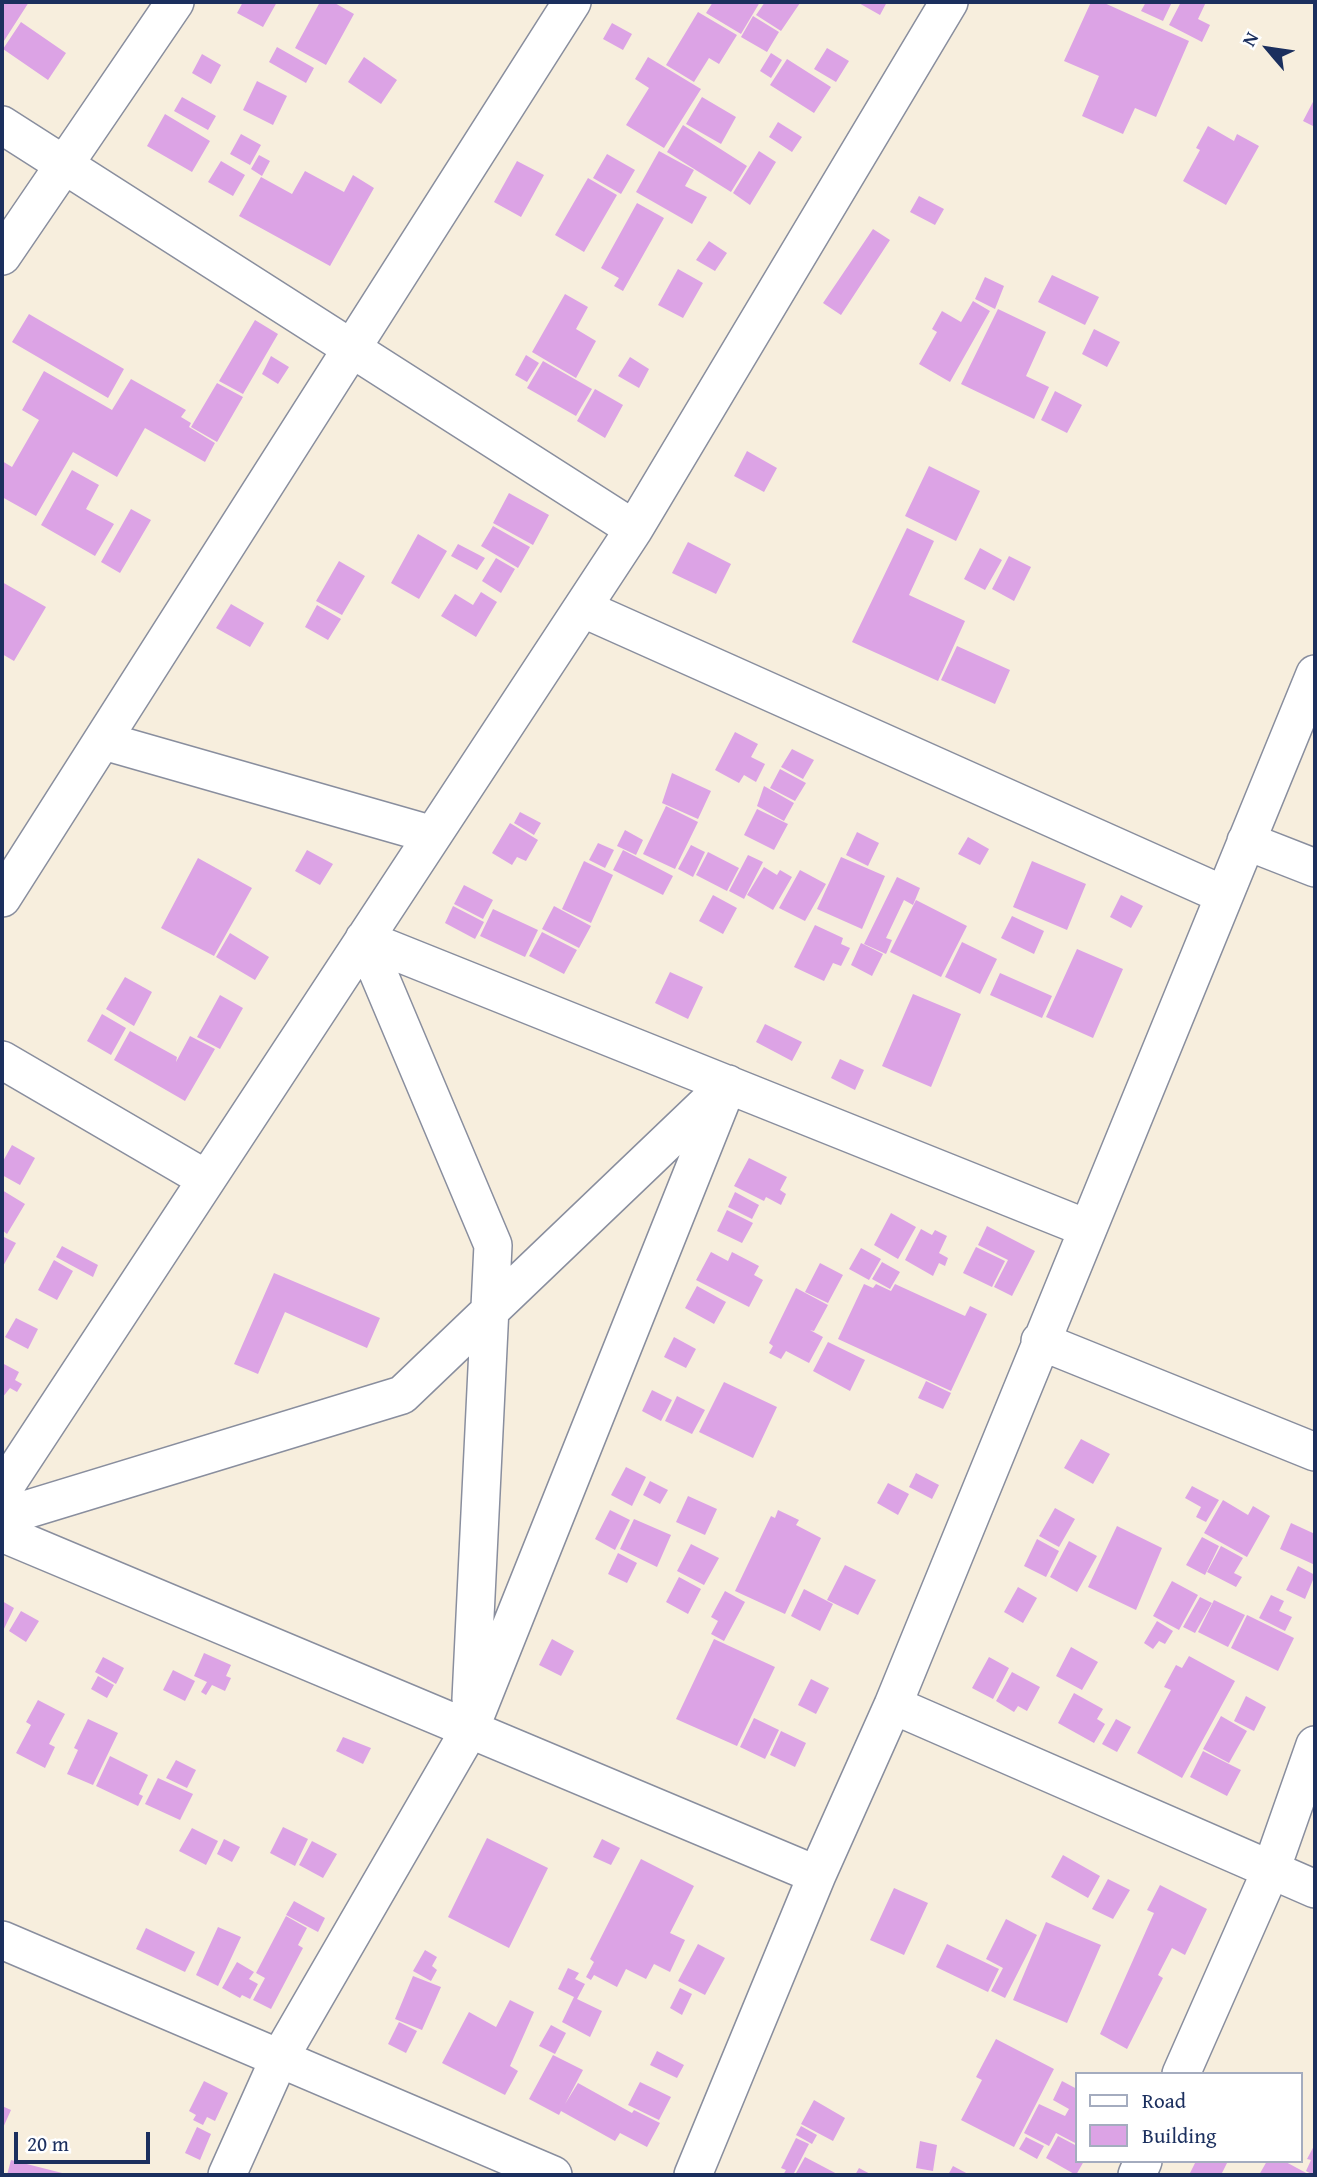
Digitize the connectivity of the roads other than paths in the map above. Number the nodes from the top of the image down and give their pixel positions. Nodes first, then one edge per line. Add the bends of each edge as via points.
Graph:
1 (175, 2) edge
2 (572, 2) edge
3 (949, 2) edge
4 (2, 125) edge
5 (63, 164) junction
6 (2, 256) edge
7 (351, 348) junction
8 (634, 528) junction
9 (582, 608) junction
10 (1315, 674) edge
11 (104, 741) junction
12 (433, 835) junction
13 (1246, 841) junction
14 (1315, 868) edge
15 (1224, 895) junction
16 (2, 898) edge
17 (364, 939) junction
18 (2, 1060) edge
19 (728, 1084) junction
20 (206, 1179) junction
21 (1086, 1228) junction
22 (489, 1311) junction
23 (1040, 1341) junction
24 (1315, 1452) edge
25 (2, 1490) edge
26 (2, 1517) edge
27 (2, 1533) edge
28 (893, 1705) junction
29 (470, 1729) junction
30 (1315, 1745) edge
31 (1271, 1870) junction
32 (817, 1875) junction
33 (1315, 1889) edge
34 (2, 1940) edge
35 (279, 2059) junction
36 (1182, 2072) edge
37 (227, 2175) edge
38 (553, 2175) edge
39 (693, 2175) edge

1 - 5 street
2 - 7 street
3 - 8 street
4 - 5 street
5 - 6 street
5 - 7 street
7 - 8 street
7 - 11 street
8 - 9 street
9 - 12 street
9 - 15 street
10 - 13 street
11 - 12 street
11 - 16 street
12 - 17 street
13 - 14 street
13 - 15 street
15 - 21 street
17 - 19 street
17 - 20 street
17 - 22 street via 493,1245
18 - 20 street
19 - 21 street
19 - 22 street
19 - 29 street
20 - 25 street
21 - 23 street
22 - 26 street via 402,1395
22 - 29 street
23 - 24 street
23 - 28 street
27 - 29 street
28 - 31 street
28 - 32 street
29 - 32 street
29 - 35 street
30 - 31 street
31 - 33 street
31 - 36 street
32 - 39 street
34 - 35 street
35 - 37 street
35 - 38 street

